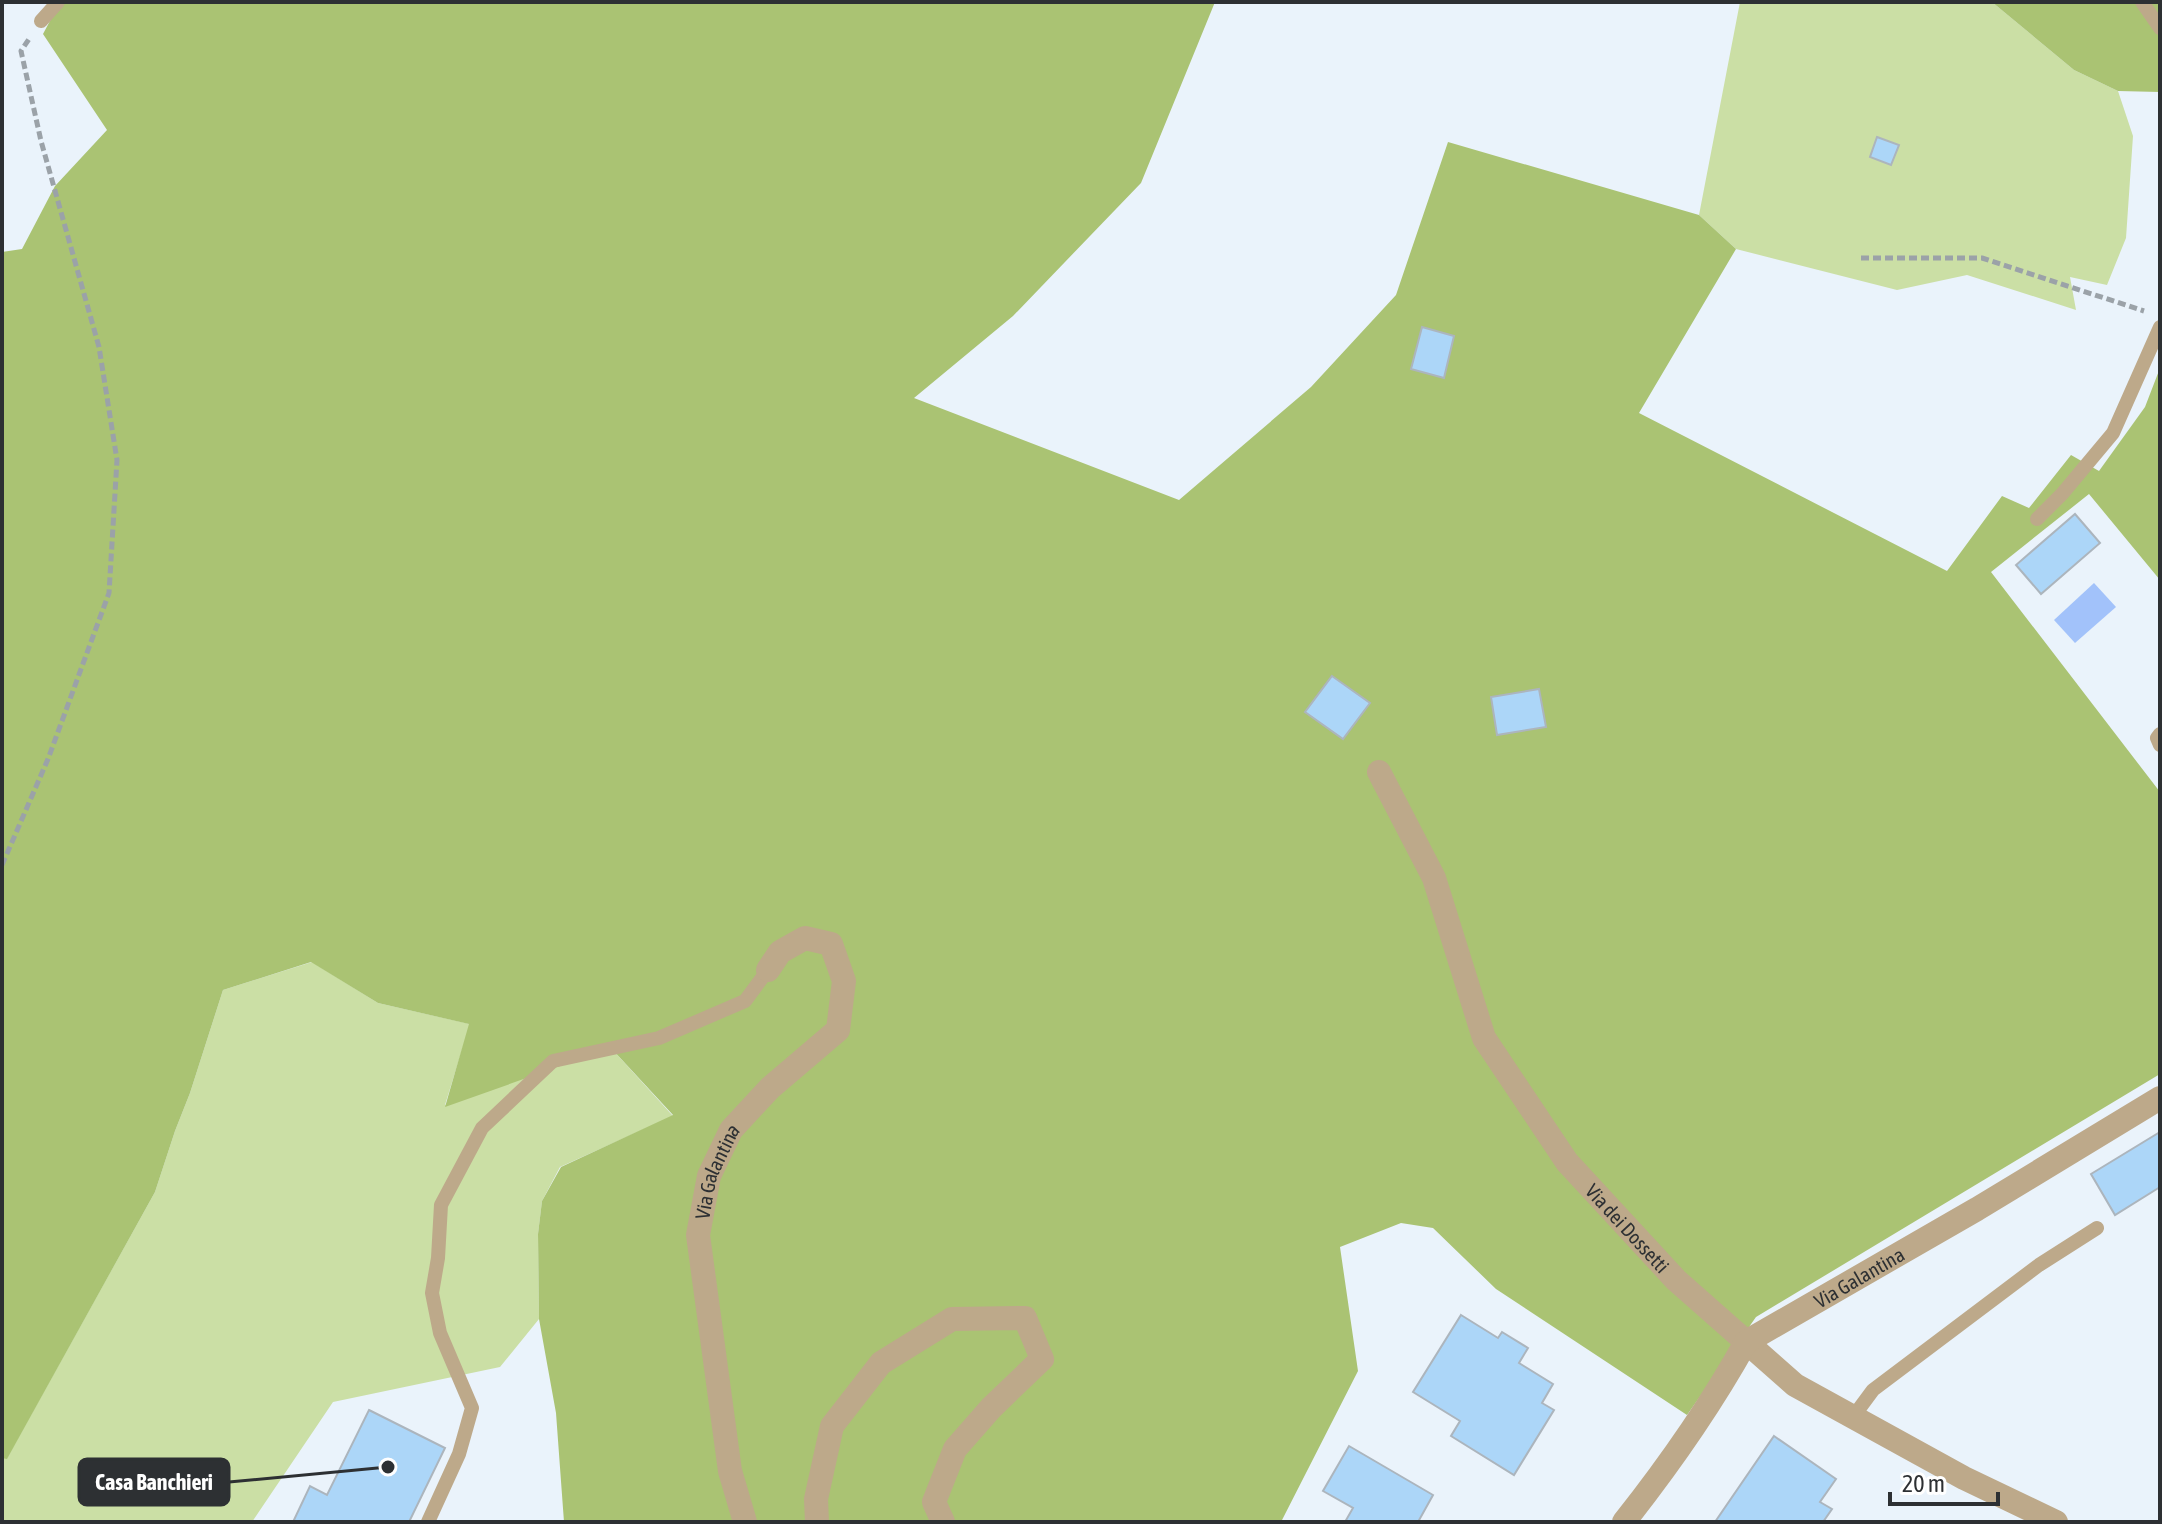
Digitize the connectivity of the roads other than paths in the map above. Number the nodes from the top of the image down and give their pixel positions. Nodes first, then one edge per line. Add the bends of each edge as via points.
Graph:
1 (58, 2) edge
2 (2142, 2) edge
3 (41, 21) road end
4 (2160, 28) edge
5 (2160, 327) edge
6 (2037, 519) dead end
7 (2160, 734) edge
8 (2160, 745) edge
9 (1379, 772) dead end
10 (768, 970) joint
11 (2160, 1098) edge
12 (2097, 1228) dead end
13 (1746, 1342) junction
14 (1853, 1417) junction
15 (428, 1522) edge
16 (745, 1522) edge
17 (817, 1522) edge
18 (943, 1522) edge
19 (1624, 1522) edge
20 (2056, 1522) edge

1 - 3 lane
2 - 4 lane
5 - 6 lane via 2113,433
7 - 8 lane
9 - 13 street, Via dei Dossetti via 1434,878 1484,1038 1567,1162 1676,1280
10 - 15 lane via 745,1001 659,1038 553,1061 482,1128 441,1205 432,1293 440,1333 472,1408 459,1454
10 - 16 street, Via Galantina via 780,952 805,938 831,944 844,981 838,1030 770,1088 731,1130 709,1176 698,1235 730,1471
11 - 13 street, Via Galantina
12 - 14 lane via 2039,1265 1873,1390
13 - 14 street, Via dei Dossetti via 1795,1385
13 - 19 street via 1664,1472
14 - 20 street, Via dei Dossetti
17 - 18 street via 816,1499 832,1426 881,1363 952,1319 1025,1318 1042,1359 955,1449 934,1502

